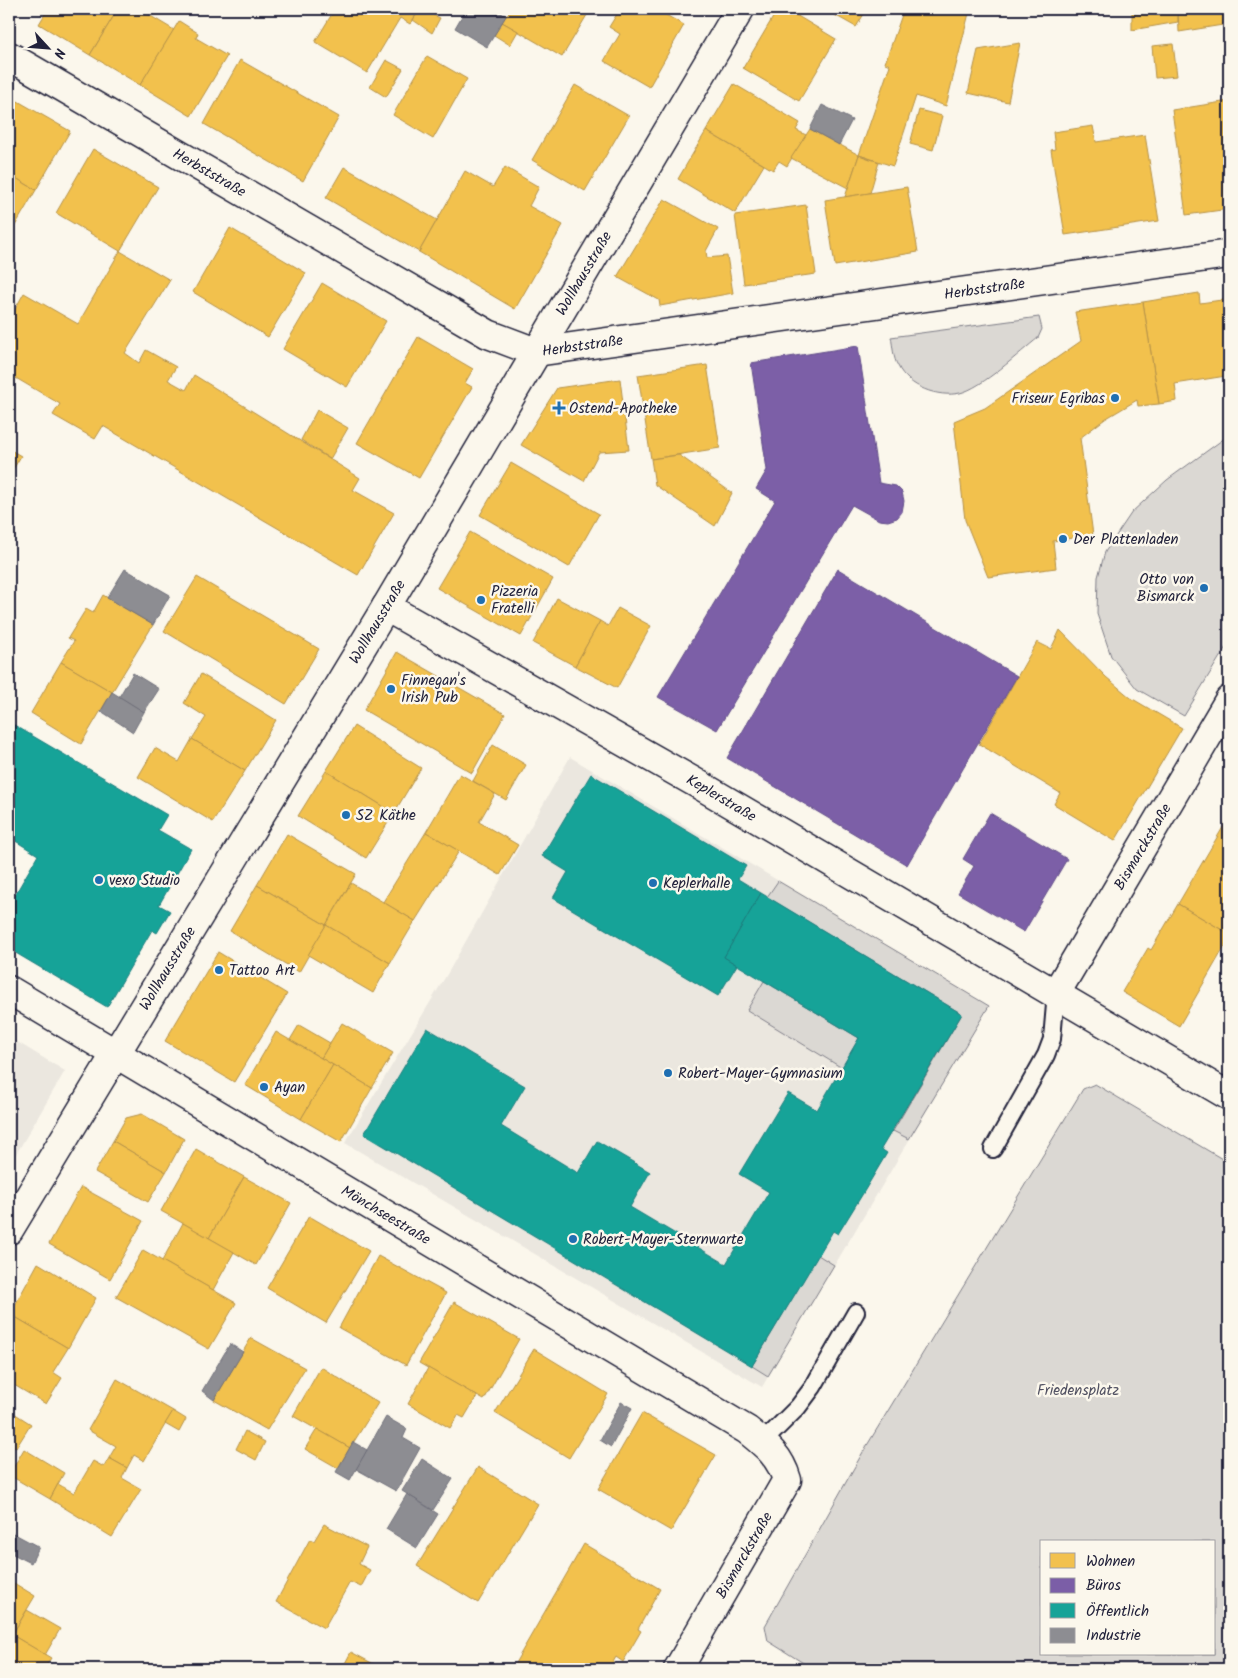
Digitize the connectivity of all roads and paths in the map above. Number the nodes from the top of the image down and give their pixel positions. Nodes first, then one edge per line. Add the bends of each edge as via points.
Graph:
1 (740, 9) edge
2 (9, 56) edge
3 (1229, 254) edge
4 (536, 352) junction
5 (386, 607) junction
6 (1229, 700) edge
7 (9, 990) edge
8 (1056, 993) junction
9 (116, 1054) junction
10 (1229, 1096) edge
11 (993, 1148) dead end
12 (9, 1230) edge
13 (856, 1312) dead end
14 (763, 1442) junction
15 (687, 1666) edge

1 - 4 street, Wollhausstraße
2 - 4 street, Herbststraße via 488,334
3 - 4 street, Herbststraße
4 - 5 street, Wollhausstraße
5 - 8 street, Keplerstraße
5 - 9 street, Wollhausstraße
6 - 8 street, Bismarckstraße
7 - 9 street, Mönchseestraße
8 - 10 street
8 - 11 lane via 1052,1039 1046,1055
9 - 12 street, Wollhausstraße
9 - 14 street, Mönchseestraße
13 - 14 lane via 813,1387
14 - 15 street, Bismarckstraße via 782,1462 787,1480

